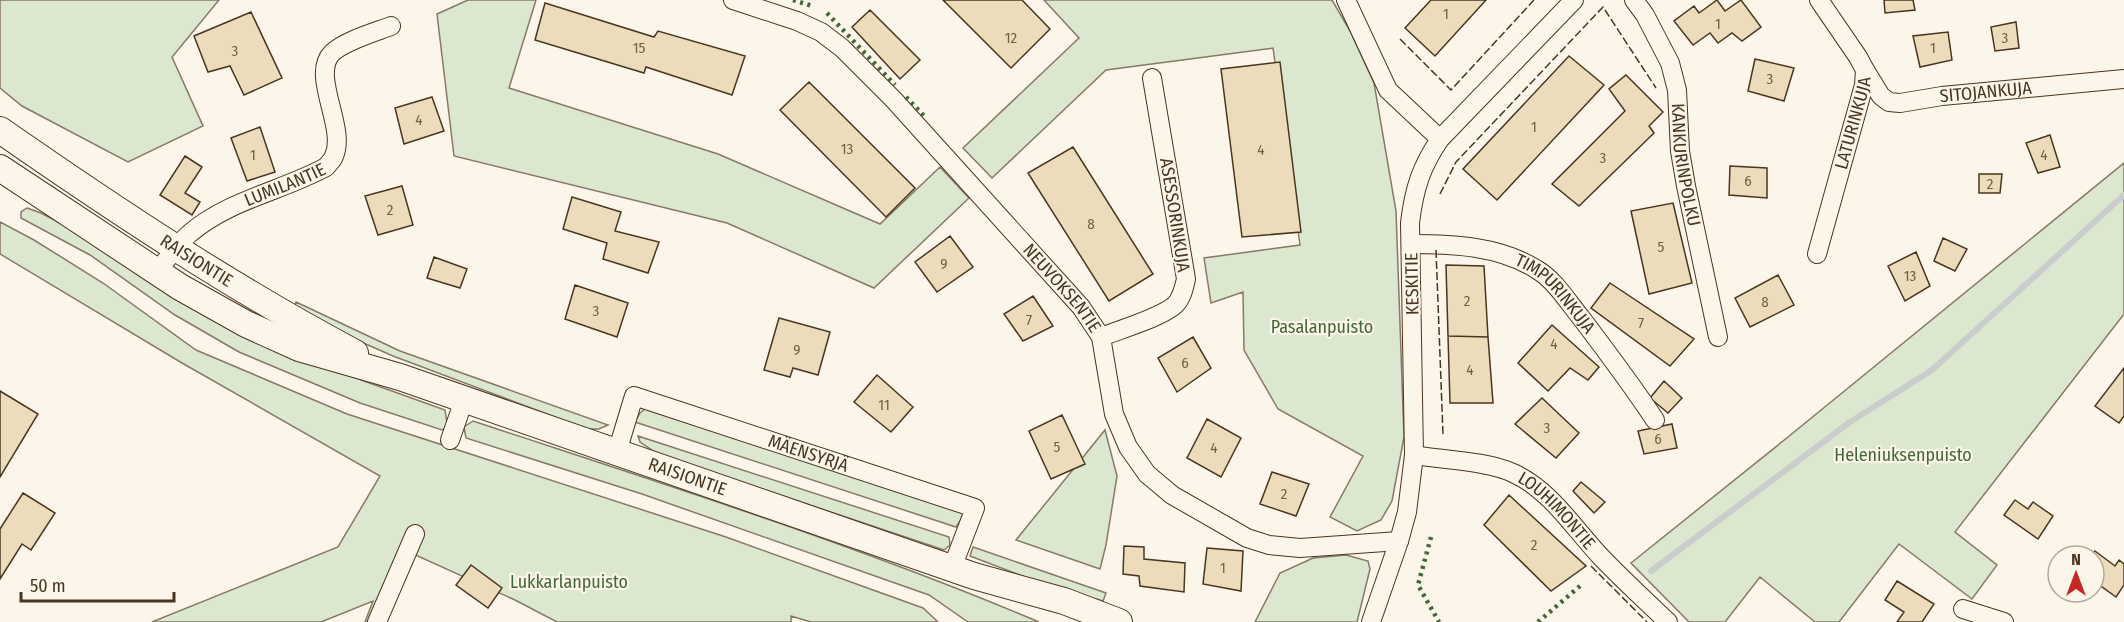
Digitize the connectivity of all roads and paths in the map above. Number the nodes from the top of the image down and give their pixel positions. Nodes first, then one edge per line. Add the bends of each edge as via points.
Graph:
1 (733, 0) edge
2 (1347, 0) edge
3 (1574, 0) edge
4 (1634, 0) edge
5 (1819, 0) edge
6 (391, 26) dead end
7 (1865, 70) junction
8 (1152, 78) dead end
9 (2124, 79) edge
10 (0, 130) edge
11 (1440, 139) junction
12 (0, 168) edge
13 (1411, 244) junction
14 (175, 249) junction
15 (1817, 254) dead end
16 (157, 272) junction
17 (1101, 337) junction
18 (1718, 337) dead end
19 (400, 377) junction
20 (464, 400) junction
21 (1655, 420) dead end
22 (450, 440) dead end
23 (617, 452) junction
24 (1414, 455) junction
25 (415, 534) dead end
26 (1399, 541) junction
27 (963, 572) junction
28 (1963, 609) dead end
29 (377, 622) edge
30 (1069, 622) edge
31 (1119, 622) edge
32 (1371, 622) edge
33 (1668, 622) edge
34 (2004, 622) edge

1 - 17 street, NEUVOKSENTIE via 797,21 842,48 1082,307
2 - 11 street via 1388,90
3 - 11 street, KESKITIE
4 - 18 street, KANKURINPOLKU via 1670,63 1677,90 1680,151
5 - 7 street, LATURINKUJA
6 - 14 street, LUMILANTIE via 344,45 327,59 337,146 326,167 221,212
7 - 9 street, SITOJANKUJA via 1881,96 1900,104 1942,96
7 - 15 street, LATURINKUJA
8 - 17 street, ASESSORINKUJA via 1186,279 1183,293 1170,308
10 - 14 main road, RAISIONTIE
11 - 13 street, KESKITIE via 1426,159 1415,189
12 - 16 main road, RAISIONTIE
13 - 21 street, TIMPURINKUJA via 1480,249 1536,269 1568,300
13 - 24 street, KESKITIE
14 - 16 street, LUMILANTIE
14 - 19 main road, RAISIONTIE
16 - 19 main road, RAISIONTIE via 246,324 299,348
17 - 26 street, NEUVOKSENTIE via 1114,414 1128,447 1147,474 1172,495 1247,538 1269,545 1300,548
19 - 20 main road, RAISIONTIE
20 - 22 street
20 - 23 main road, RAISIONTIE
23 - 27 main road, RAISIONTIE
23 - 27 street, MÄENSYRJÄ via 634,396 975,508
24 - 26 street, KESKITIE
24 - 33 street, LOUHIMONTIE via 1497,468 1535,486
25 - 29 street
26 - 32 street, KESKITIE
27 - 30 main road, RAISIONTIE
27 - 31 main road, RAISIONTIE
28 - 34 street

